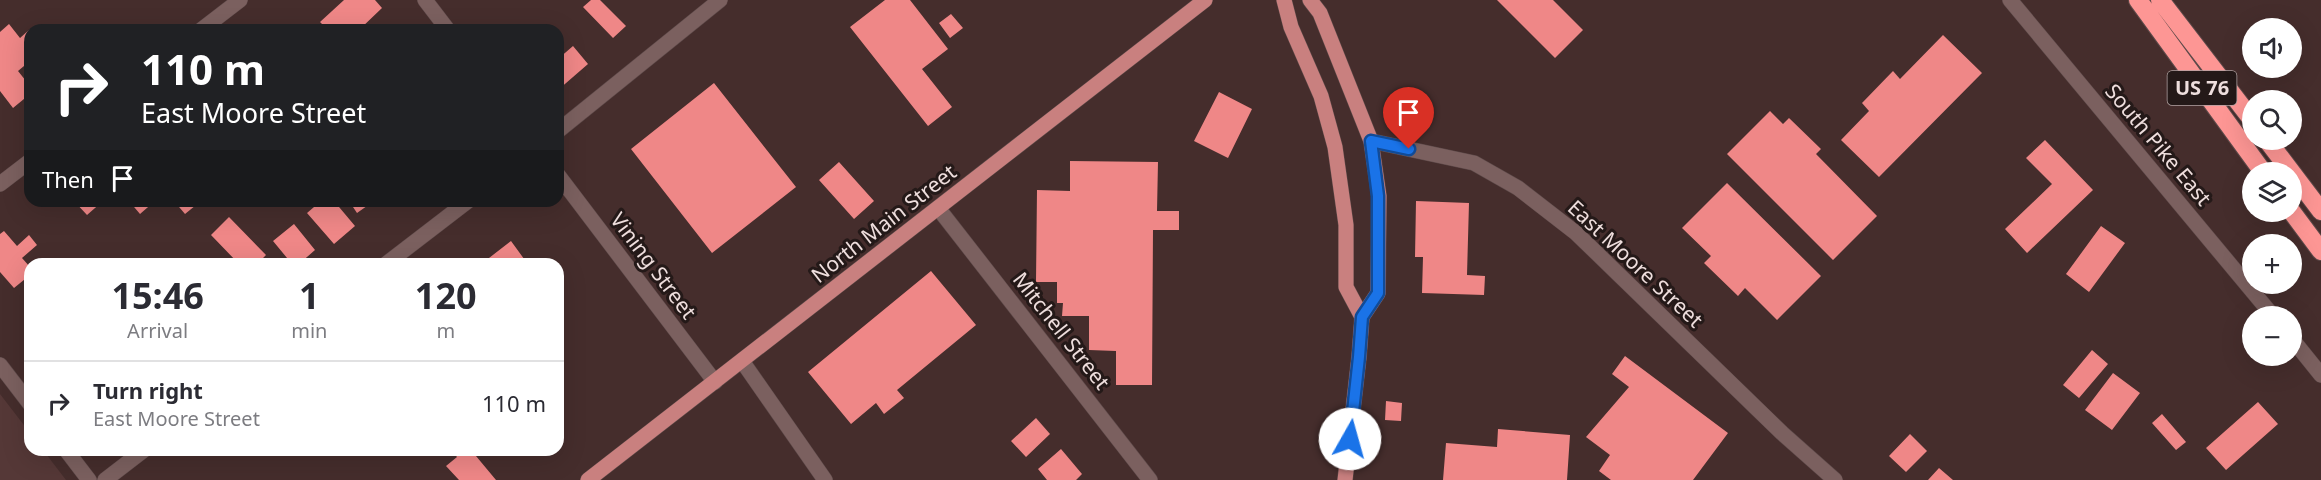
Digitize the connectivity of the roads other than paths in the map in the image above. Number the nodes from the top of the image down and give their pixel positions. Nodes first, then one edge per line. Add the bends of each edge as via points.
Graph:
1 (240, 0) edge
2 (425, 0) edge
3 (720, 0) edge
4 (1205, 0) edge
5 (1284, 0) edge
6 (1310, 0) edge
7 (2010, 0) edge
8 (2160, 0) edge
9 (2139, 2) edge
10 (209, 24) edge
11 (443, 24) edge
12 (2242, 107) edge
13 (564, 126) edge
14 (1371, 141) junction
15 (2275, 150) edge
16 (2256, 162) edge
17 (24, 166) edge
18 (564, 183) edge
19 (0, 184) edge
20 (460, 207) edge
21 (938, 208) junction
22 (2321, 211) edge
23 (2299, 222) edge
24 (2321, 251) edge
25 (394, 258) edge
26 (2265, 306) edge
27 (1362, 317) junction
28 (2302, 351) edge
29 (742, 361) junction
30 (0, 365) edge
31 (2321, 375) edge
32 (715, 382) junction
33 (24, 396) edge
34 (71, 456) edge
35 (136, 456) edge
36 (89, 480) edge
37 (105, 480) edge
38 (588, 480) edge
39 (825, 480) edge
40 (1150, 480) edge
41 (1345, 480) edge
42 (1835, 480) edge

1 - 10 street
2 - 11 street
3 - 13 street
4 - 21 main road, North Main Street
5 - 27 main road via 1321,96 1335,147 1346,225 1347,287
6 - 14 main road via 1320,13
7 - 26 street, South Pike East
8 - 12 highway, US 76
9 - 16 highway, US 76
14 - 27 main road via 1378,196 1378,293
14 - 42 street, East Moore Street via 1474,163 1518,188 1576,233
15 - 22 highway
17 - 19 street
18 - 32 street, Vining Street
20 - 25 street
21 - 29 main road, North Main Street
21 - 40 street, Mitchell Street
23 - 24 highway
27 - 41 main road
28 - 31 street
29 - 32 main road, North Main Street
29 - 39 street
30 - 33 street
32 - 38 main road, North Main Street
34 - 36 street
35 - 37 street

